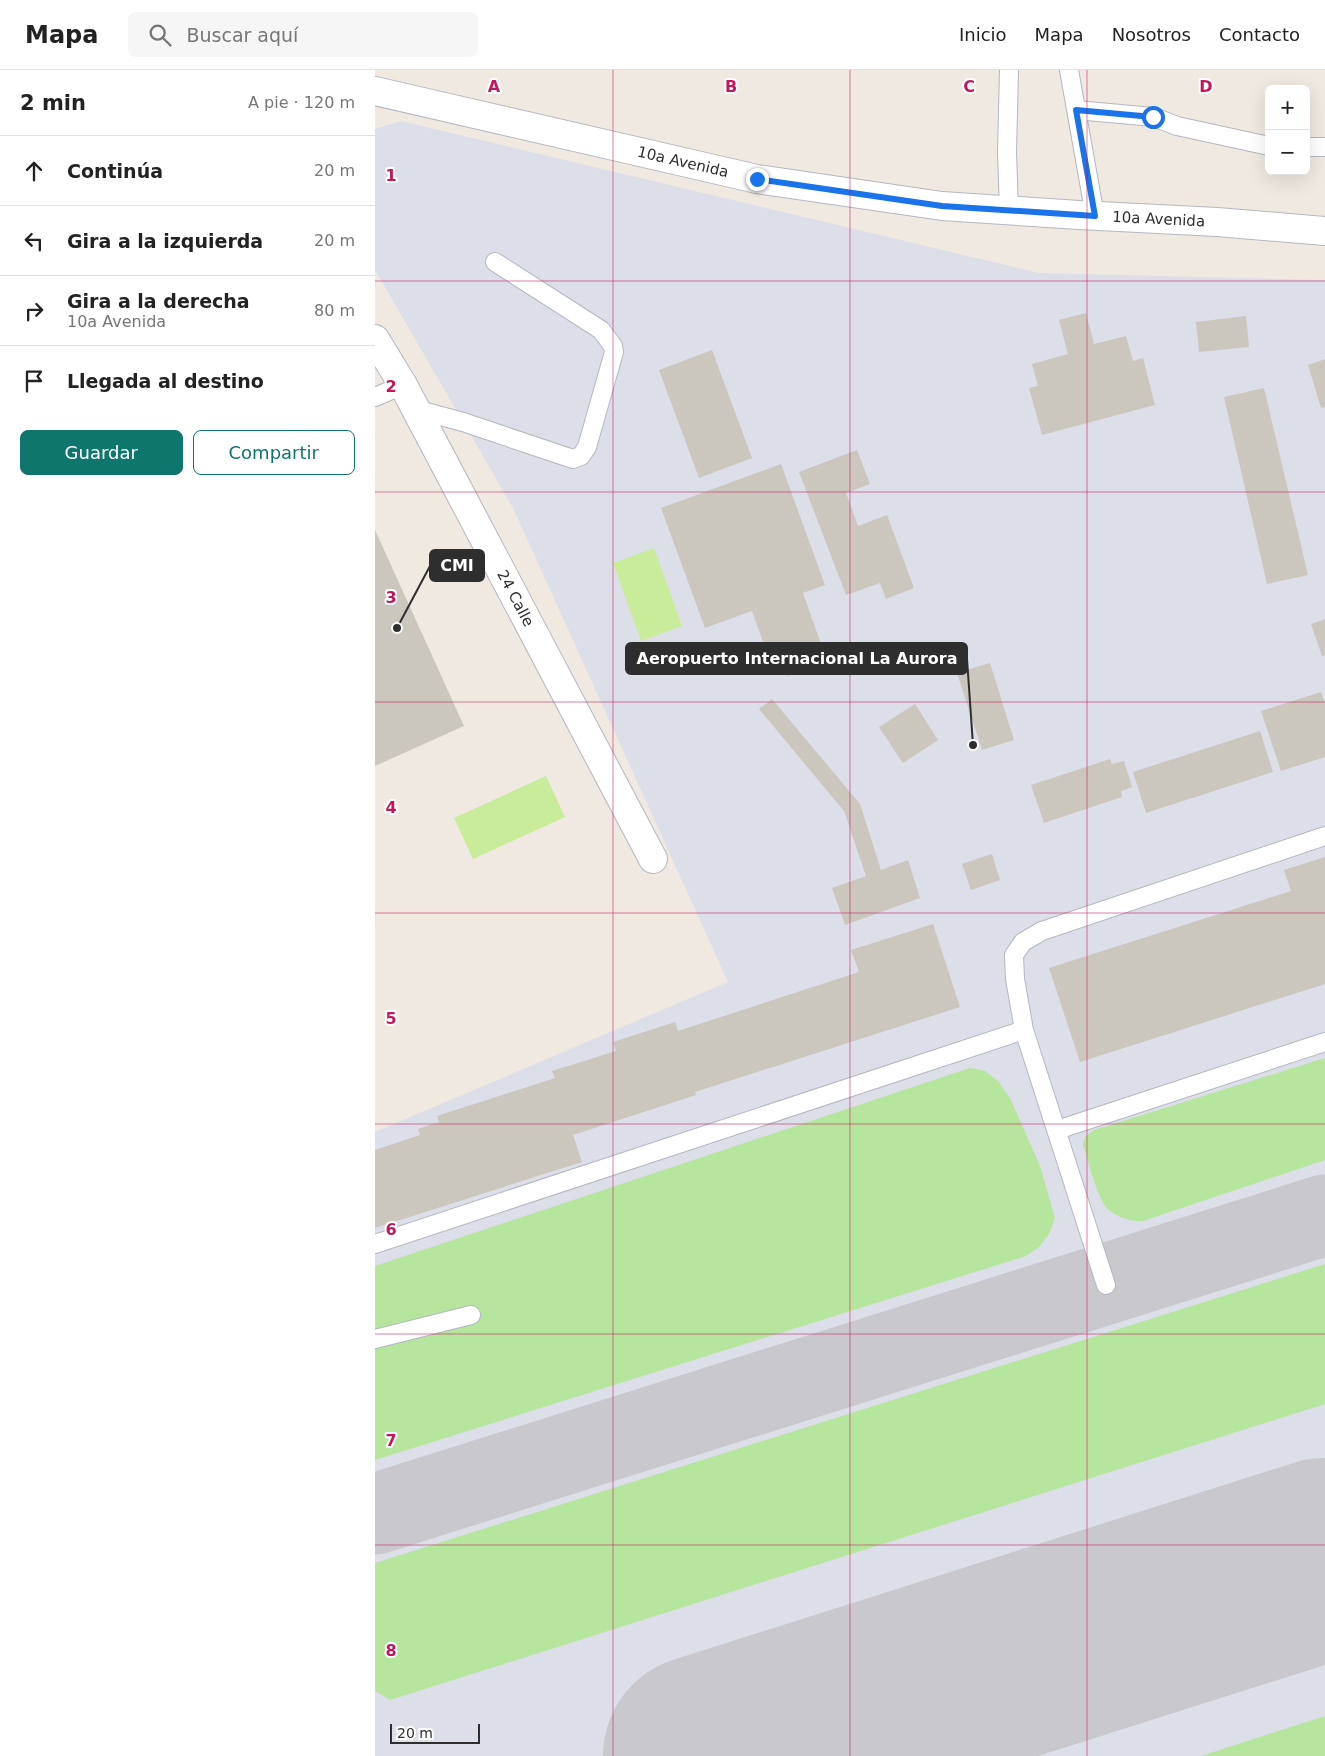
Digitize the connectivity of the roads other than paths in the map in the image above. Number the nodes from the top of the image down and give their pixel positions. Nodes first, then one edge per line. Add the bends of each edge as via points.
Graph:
1 (1009, 70) edge
2 (1069, 70) edge
3 (375, 91) edge
4 (1076, 110) junction
5 (1265, 145) edge
6 (1310, 147) edge
7 (1325, 147) edge
8 (1009, 210) junction
9 (1095, 216) junction
10 (1325, 231) edge
11 (495, 262) dead end
12 (375, 339) edge
13 (403, 385) junction
14 (375, 397) edge
15 (415, 409) junction
16 (1325, 836) edge
17 (653, 859) dead end
18 (1025, 1030) junction
19 (1325, 1042) edge
20 (1057, 1130) junction
21 (375, 1244) edge
22 (1106, 1285) dead end
23 (471, 1315) dead end
24 (375, 1339) edge

1 - 8 lane
2 - 4 lane
3 - 8 main road, 10a Avenida via 757,179 942,206
4 - 5 lane via 1153,117 1177,126
4 - 9 lane
6 - 7 lane
8 - 9 main road, 10a Avenida
9 - 10 main road, 10a Avenida
11 - 15 lane via 601,330 613,346 587,447 581,456 573,459
12 - 13 main road, 24 Calle
13 - 14 lane
13 - 15 main road, 24 Calle
15 - 17 main road, 24 Calle
16 - 18 lane via 1041,931 1023,942 1014,955
18 - 20 lane
18 - 21 lane
19 - 20 lane
20 - 22 lane
23 - 24 lane

